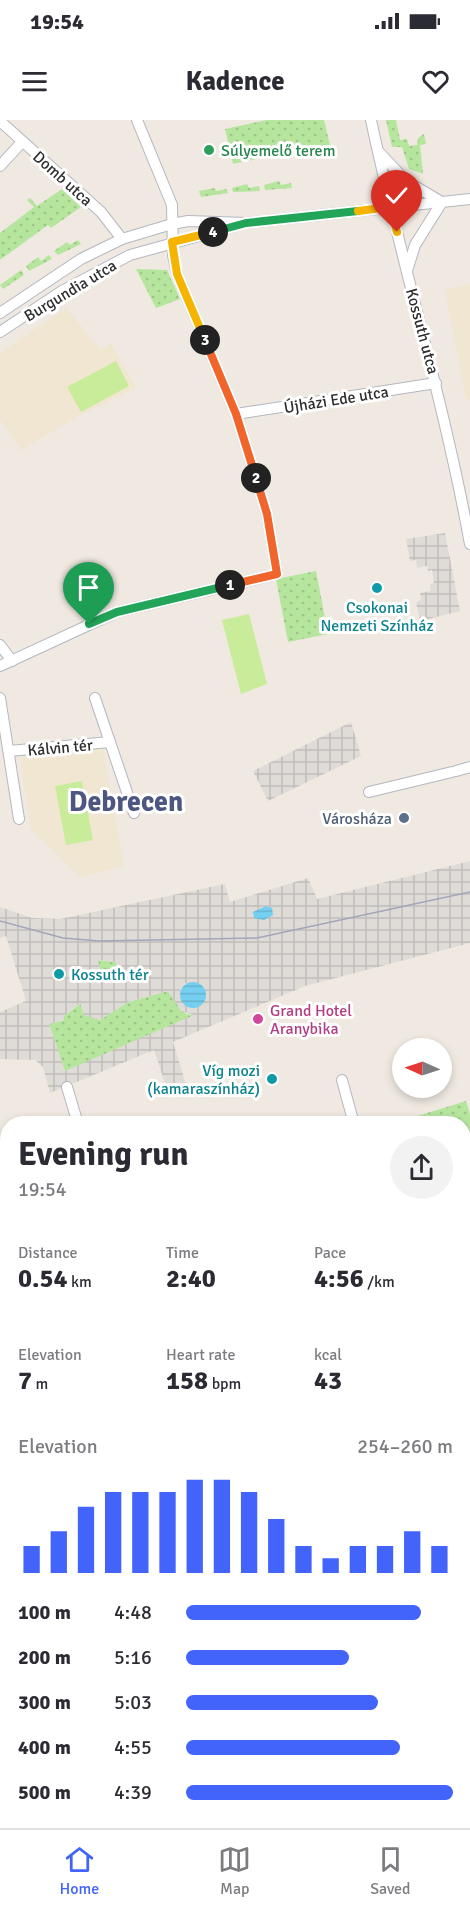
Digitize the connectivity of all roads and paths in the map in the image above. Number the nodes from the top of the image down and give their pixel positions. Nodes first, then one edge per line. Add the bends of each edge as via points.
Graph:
1 (137, 120) edge
2 (371, 120) edge
3 (0, 121) edge
4 (22, 141) junction
5 (377, 151) junction
6 (0, 166) edge
7 (470, 199) edge
8 (442, 202) junction
9 (390, 207) junction
10 (246, 223) junction
11 (172, 224) junction
12 (122, 240) junction
13 (172, 242) junction
14 (407, 271) junction
15 (0, 312) edge
16 (0, 332) edge
17 (436, 383) junction
18 (236, 414) junction
19 (470, 544) edge
20 (0, 645) edge
21 (12, 661) junction
22 (0, 666) edge
23 (0, 698) edge
24 (95, 698) dead end
25 (110, 742) junction
26 (9, 752) junction
27 (470, 767) edge
28 (369, 792) dead end
29 (134, 813) dead end
30 (19, 819) dead end
31 (342, 1080) dead end
32 (67, 1087) dead end
33 (76, 1116) edge
34 (352, 1116) edge

1 - 11 street via 167,188
2 - 5 street, Kossuth utca
3 - 4 street, Domb utca
4 - 6 street
4 - 12 street, Domb utca via 101,212
5 - 8 street via 406,181
5 - 9 street, Kossuth utca
7 - 8 street, Burgundia utca
8 - 9 street, Burgundia utca
8 - 14 street via 415,245
9 - 10 street, Burgundia utca
9 - 14 street, Kossuth utca
10 - 11 street, Burgundia utca
10 - 13 street, Burgundia utca
11 - 12 street, Burgundia utca
11 - 13 street
12 - 15 street, Burgundia utca via 81,259
13 - 16 street, Burgundia utca via 130,255 88,275
13 - 18 street via 177,274
14 - 17 street, Kossuth utca
17 - 18 street, Újházi Ede utca
17 - 19 street, Kossuth utca
18 - 21 street via 267,514 277,574 117,612
20 - 21 street
21 - 22 street
23 - 26 street, Kálvin tér
24 - 25 street
25 - 26 street, Kálvin tér
25 - 29 street
26 - 30 street, Kálvin tér
27 - 28 street
31 - 34 street
32 - 33 street

